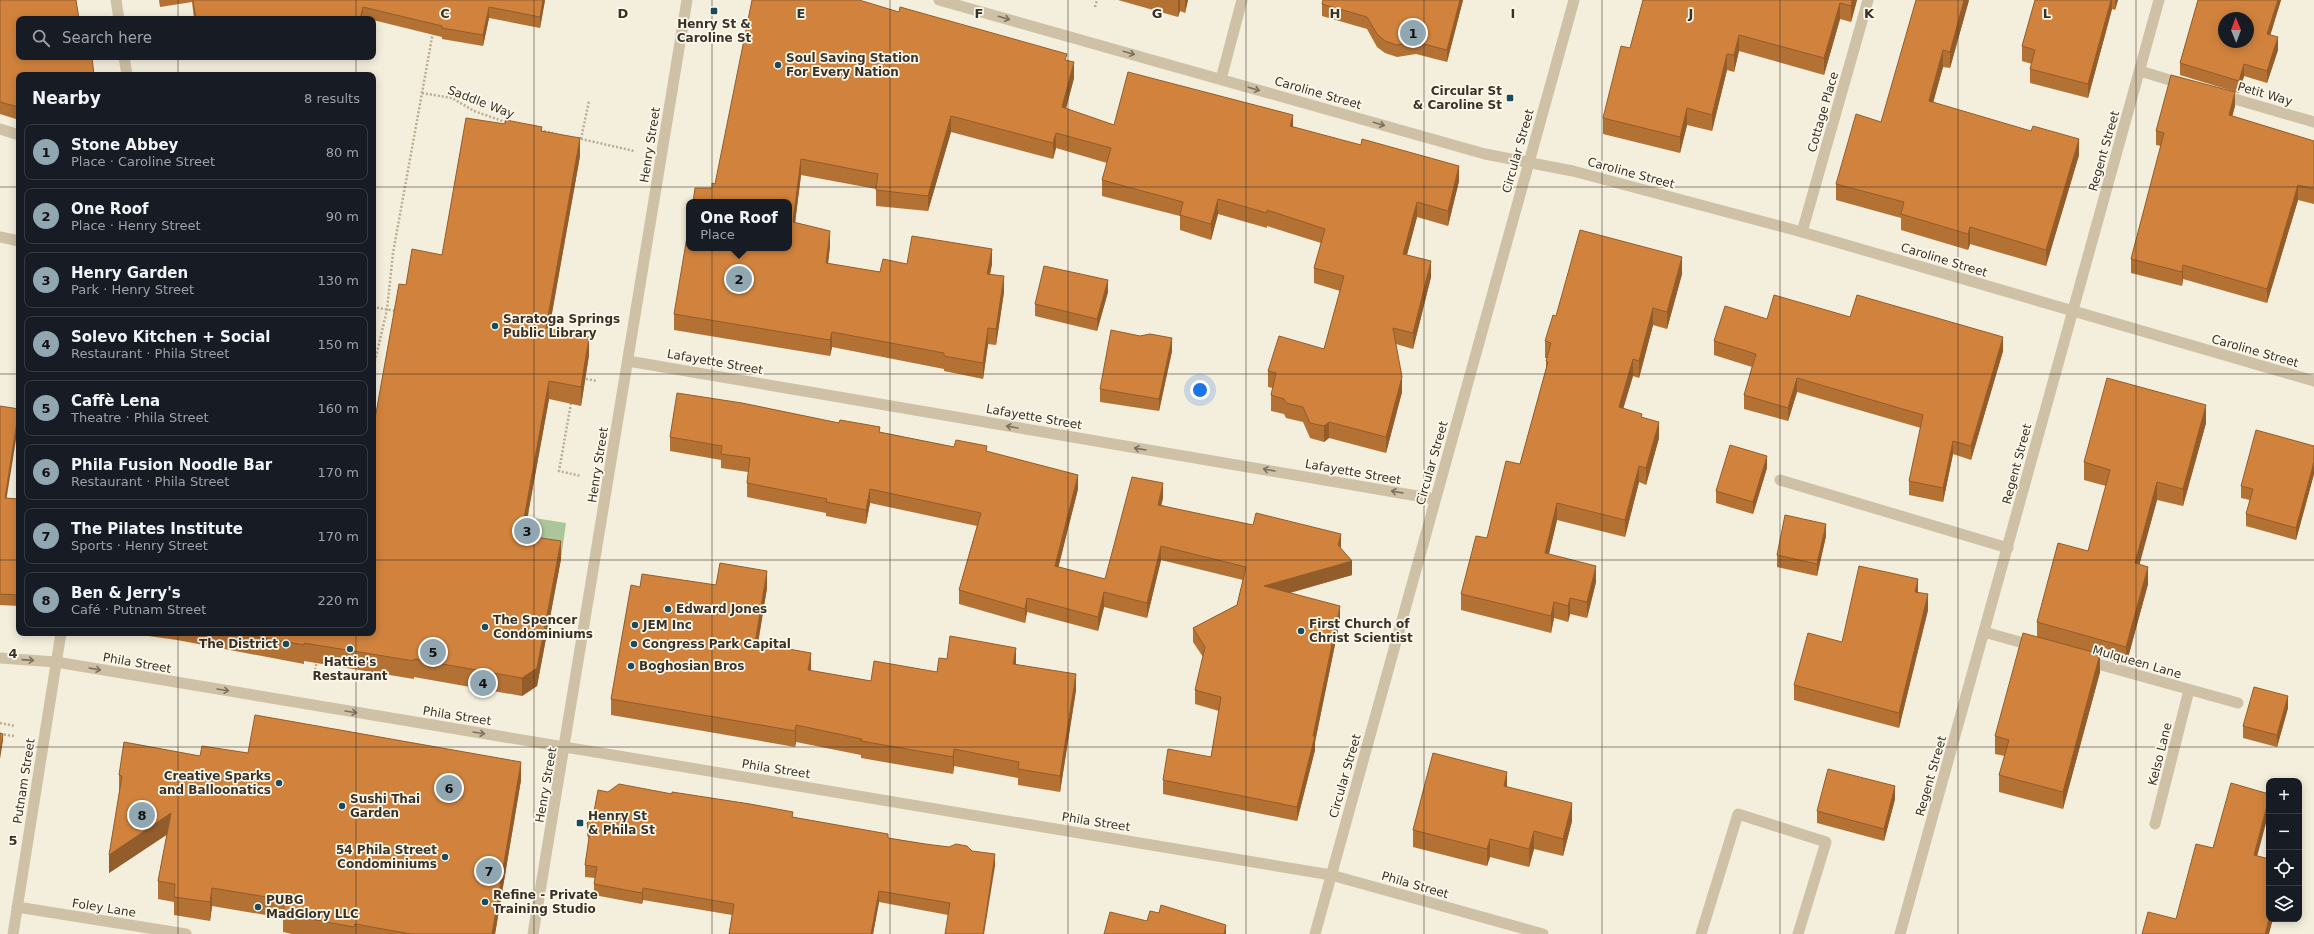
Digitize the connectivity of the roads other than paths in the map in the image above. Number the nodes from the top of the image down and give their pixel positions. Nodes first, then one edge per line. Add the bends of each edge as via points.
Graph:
1 (116, 0) edge
2 (687, 0) edge
3 (939, 0) edge
4 (1242, 0) edge
5 (1574, 0) edge
6 (1868, 0) edge
7 (2159, 0) edge
8 (119, 16) edge
9 (124, 60) edge
10 (2140, 71) junction
11 (126, 72) edge
12 (1221, 79) junction
13 (2193, 87) edge
14 (2208, 91) edge
15 (2314, 122) edge
16 (0, 129) edge
17 (16, 134) edge
18 (1529, 162) junction
19 (1802, 232) junction
20 (0, 237) edge
21 (16, 240) edge
22 (2073, 312) junction
23 (628, 361) junction
24 (2314, 381) edge
25 (1780, 480) dead end
26 (1435, 499) junction
27 (2008, 548) junction
28 (1984, 632) junction
29 (60, 636) edge
30 (2045, 650) edge
31 (0, 658) edge
32 (2075, 658) edge
33 (56, 662) junction
34 (2189, 690) junction
35 (2238, 703) dead end
36 (565, 748) junction
37 (2155, 824) dead end
38 (1331, 875) junction
39 (17, 907) junction
40 (13, 934) edge
41 (186, 934) edge
42 (534, 934) edge
43 (1315, 934) edge
44 (1543, 934) edge
45 (1701, 934) edge
46 (1798, 934) edge
47 (1900, 934) edge

1 - 8 street
2 - 23 street, Henry Street
3 -> 12 street, Caroline Street
4 - 12 street
5 - 18 street, Circular Street
6 - 19 street, Cottage Place
7 - 10 street, Regent Street
9 - 11 street
10 - 13 street
10 - 22 street, Regent Street
12 -> 18 street, Caroline Street via 1485,154
14 - 15 street, Petit Way
16 - 17 street
18 - 19 street, Caroline Street via 1573,171
18 - 26 street, Circular Street
19 - 22 street, Caroline Street
20 - 21 street
22 - 24 street, Caroline Street
22 - 27 street, Regent Street
26 -> 23 street, Lafayette Street
23 - 36 street, Henry Street
25 - 27 street
26 - 38 street, Circular Street
27 - 28 street, Regent Street
28 - 30 street
28 - 47 street, Regent Street
29 - 33 street, Putnam Street
31 -> 33 street, Phila Street
32 - 34 street, Mulqueen Lane
33 -> 36 street, Phila Street
33 - 39 street, Putnam Street
34 - 35 street, Mulqueen Lane
34 - 37 street, Kelso Lane
36 - 38 street, Phila Street
36 - 42 street, Henry Street
38 - 43 street, Circular Street
38 - 44 street, Phila Street
39 - 40 street, Putnam Street
39 - 41 street, Foley Lane
45 - 46 street via 1738,814 1826,842

